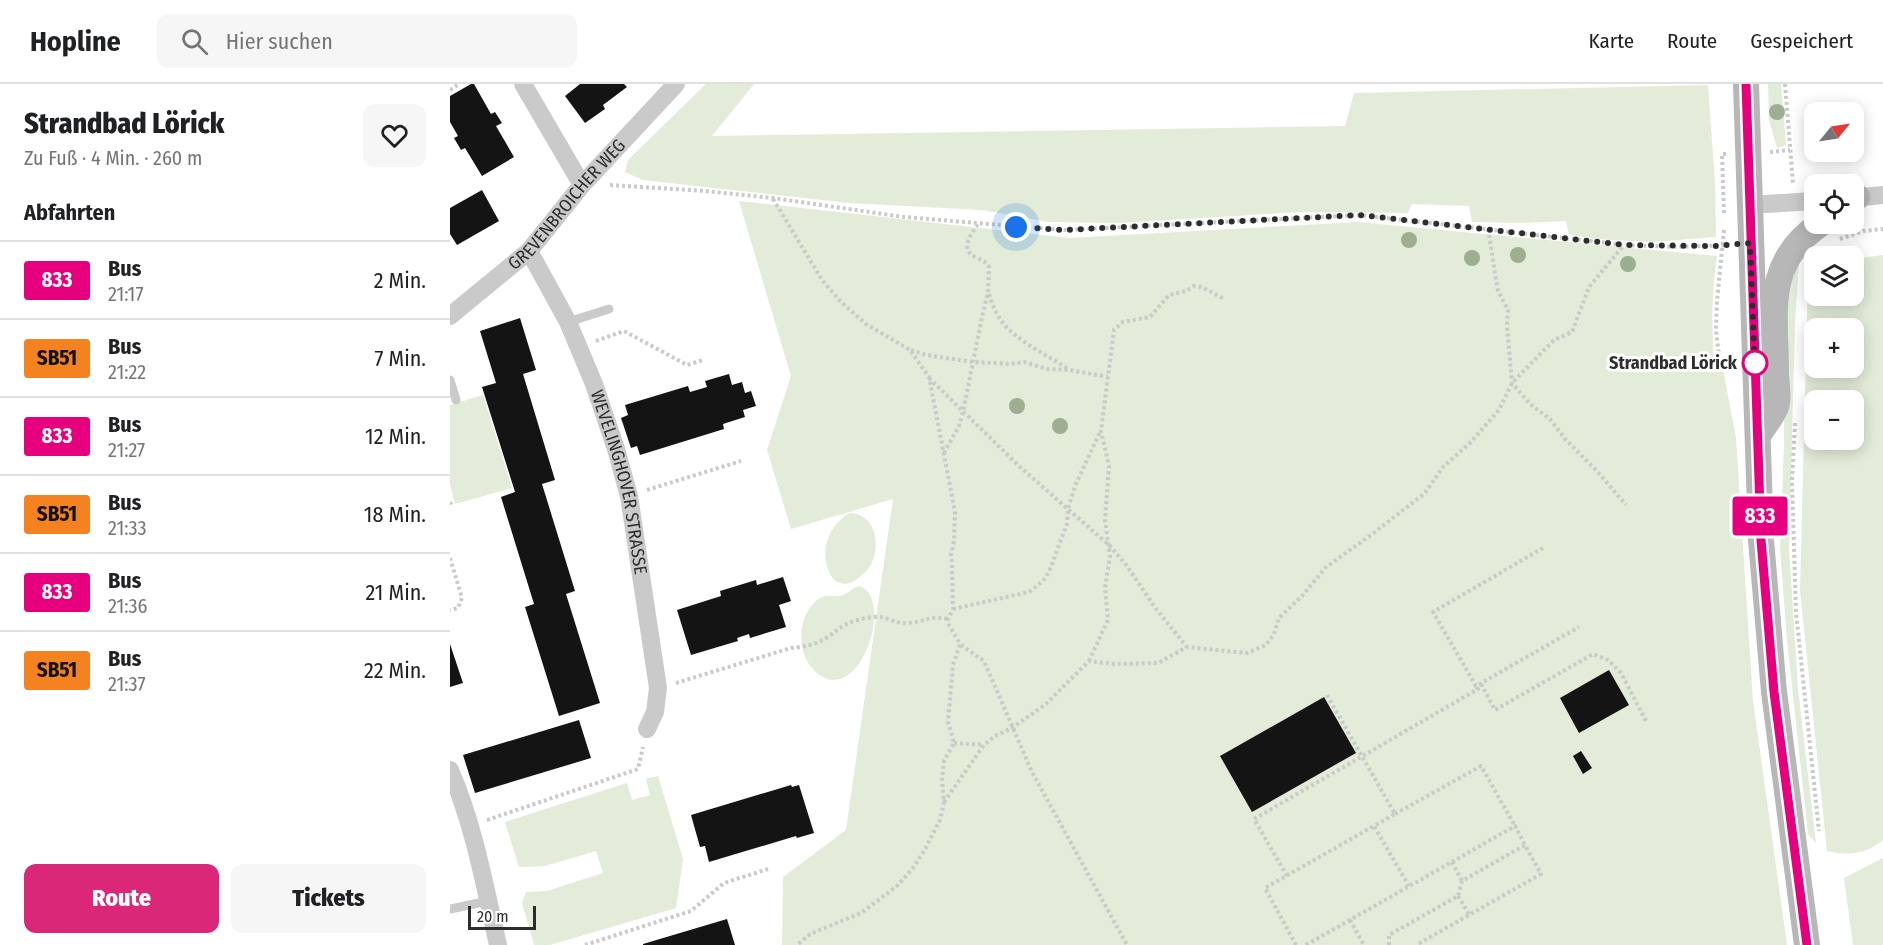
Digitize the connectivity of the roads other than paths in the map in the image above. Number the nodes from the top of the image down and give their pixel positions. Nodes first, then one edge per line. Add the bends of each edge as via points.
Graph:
1 (522, 84) edge
2 (676, 84) edge
3 (1746, 84) edge
4 (582, 184) junction
5 (1883, 195) edge
6 (1864, 197) edge
7 (1804, 202) edge
8 (1749, 206) junction
9 (1806, 234) edge
10 (529, 251) junction
11 (609, 309) dead end
12 (450, 316) edge
13 (568, 322) junction
14 (450, 380) edge
15 (456, 400) dead end
16 (1758, 436) junction
17 (647, 729) road end
18 (450, 770) edge
19 (488, 901) junction
20 (450, 909) edge
21 (498, 945) edge
22 (1807, 945) edge

1 - 4 street
2 - 4 street, GREVENBROICHER WEG
3 - 8 main road
4 - 10 street, GREVENBROICHER WEG
5 - 6 street
7 - 8 street
8 - 16 main road
9 - 16 main road via 1779,274 1777,407
10 - 12 street, GREVENBROICHER WEG
10 - 13 street, WEVELINGHOVER STRASSE
11 - 13 lane
13 - 17 street, WEVELINGHOVER STRASSE via 594,384 629,496 658,688 656,712
14 - 15 lane
16 - 22 main road via 1761,540 1774,692
18 - 19 street via 470,826
19 - 20 lane
19 - 21 street

